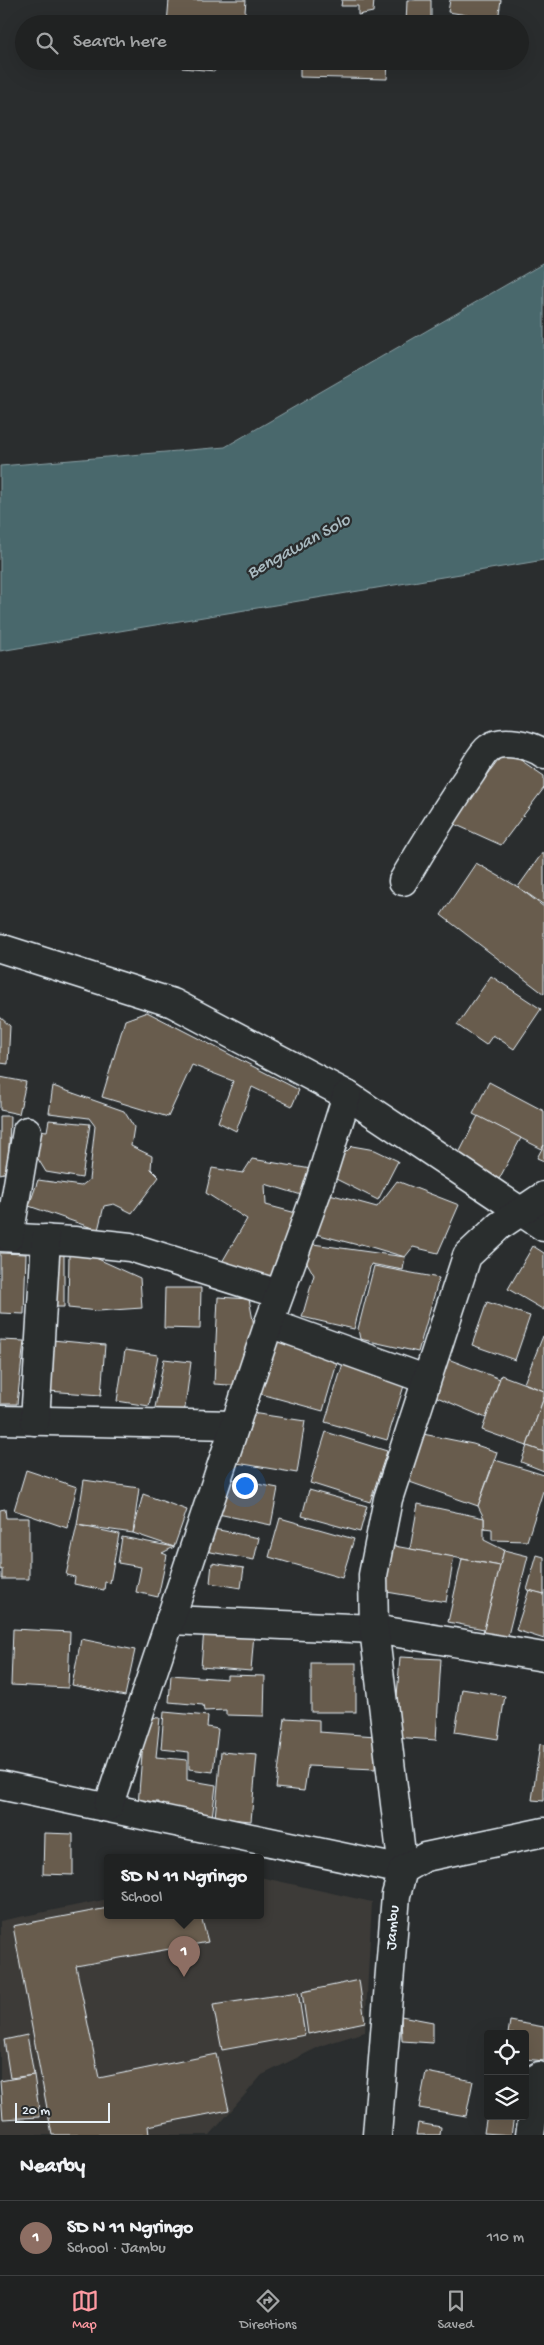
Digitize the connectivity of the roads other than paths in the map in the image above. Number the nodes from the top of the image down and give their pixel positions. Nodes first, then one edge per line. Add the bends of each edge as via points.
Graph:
1 (544, 754) edge
2 (403, 881) dead end
3 (0, 948) edge
4 (347, 1096) junction
5 (27, 1132) dead end
6 (544, 1196) edge
7 (519, 1211) junction
8 (544, 1227) edge
9 (5, 1237) edge
10 (46, 1239) junction
11 (279, 1294) junction
12 (270, 1323) junction
13 (425, 1379) junction
14 (0, 1420) edge
15 (35, 1421) junction
16 (235, 1425) junction
17 (170, 1620) junction
18 (374, 1629) junction
19 (544, 1657) edge
20 (0, 1785) edge
21 (108, 1807) junction
22 (544, 1832) edge
23 (403, 1870) junction
24 (539, 2076) dead end
25 (377, 2135) edge
26 (530, 2135) edge

1 - 2 street via 509,743 498,743 488,748
3 - 4 street via 173,1003
4 - 7 street
4 - 11 street via 316,1194
5 - 9 street
6 - 7 street
7 - 8 street
7 - 13 street via 467,1256
9 - 10 street
10 - 11 street via 130,1247
10 - 15 street
11 - 12 street
12 - 13 street
12 - 16 street
13 - 18 street via 388,1500 373,1575
14 - 15 street
15 - 16 street
16 - 17 street
17 - 18 street
17 - 21 street
18 - 19 street
18 - 23 street
20 - 21 street
21 - 23 street
22 - 23 street via 425,1857
23 - 25 street, Jambu via 396,1895
24 - 26 street

